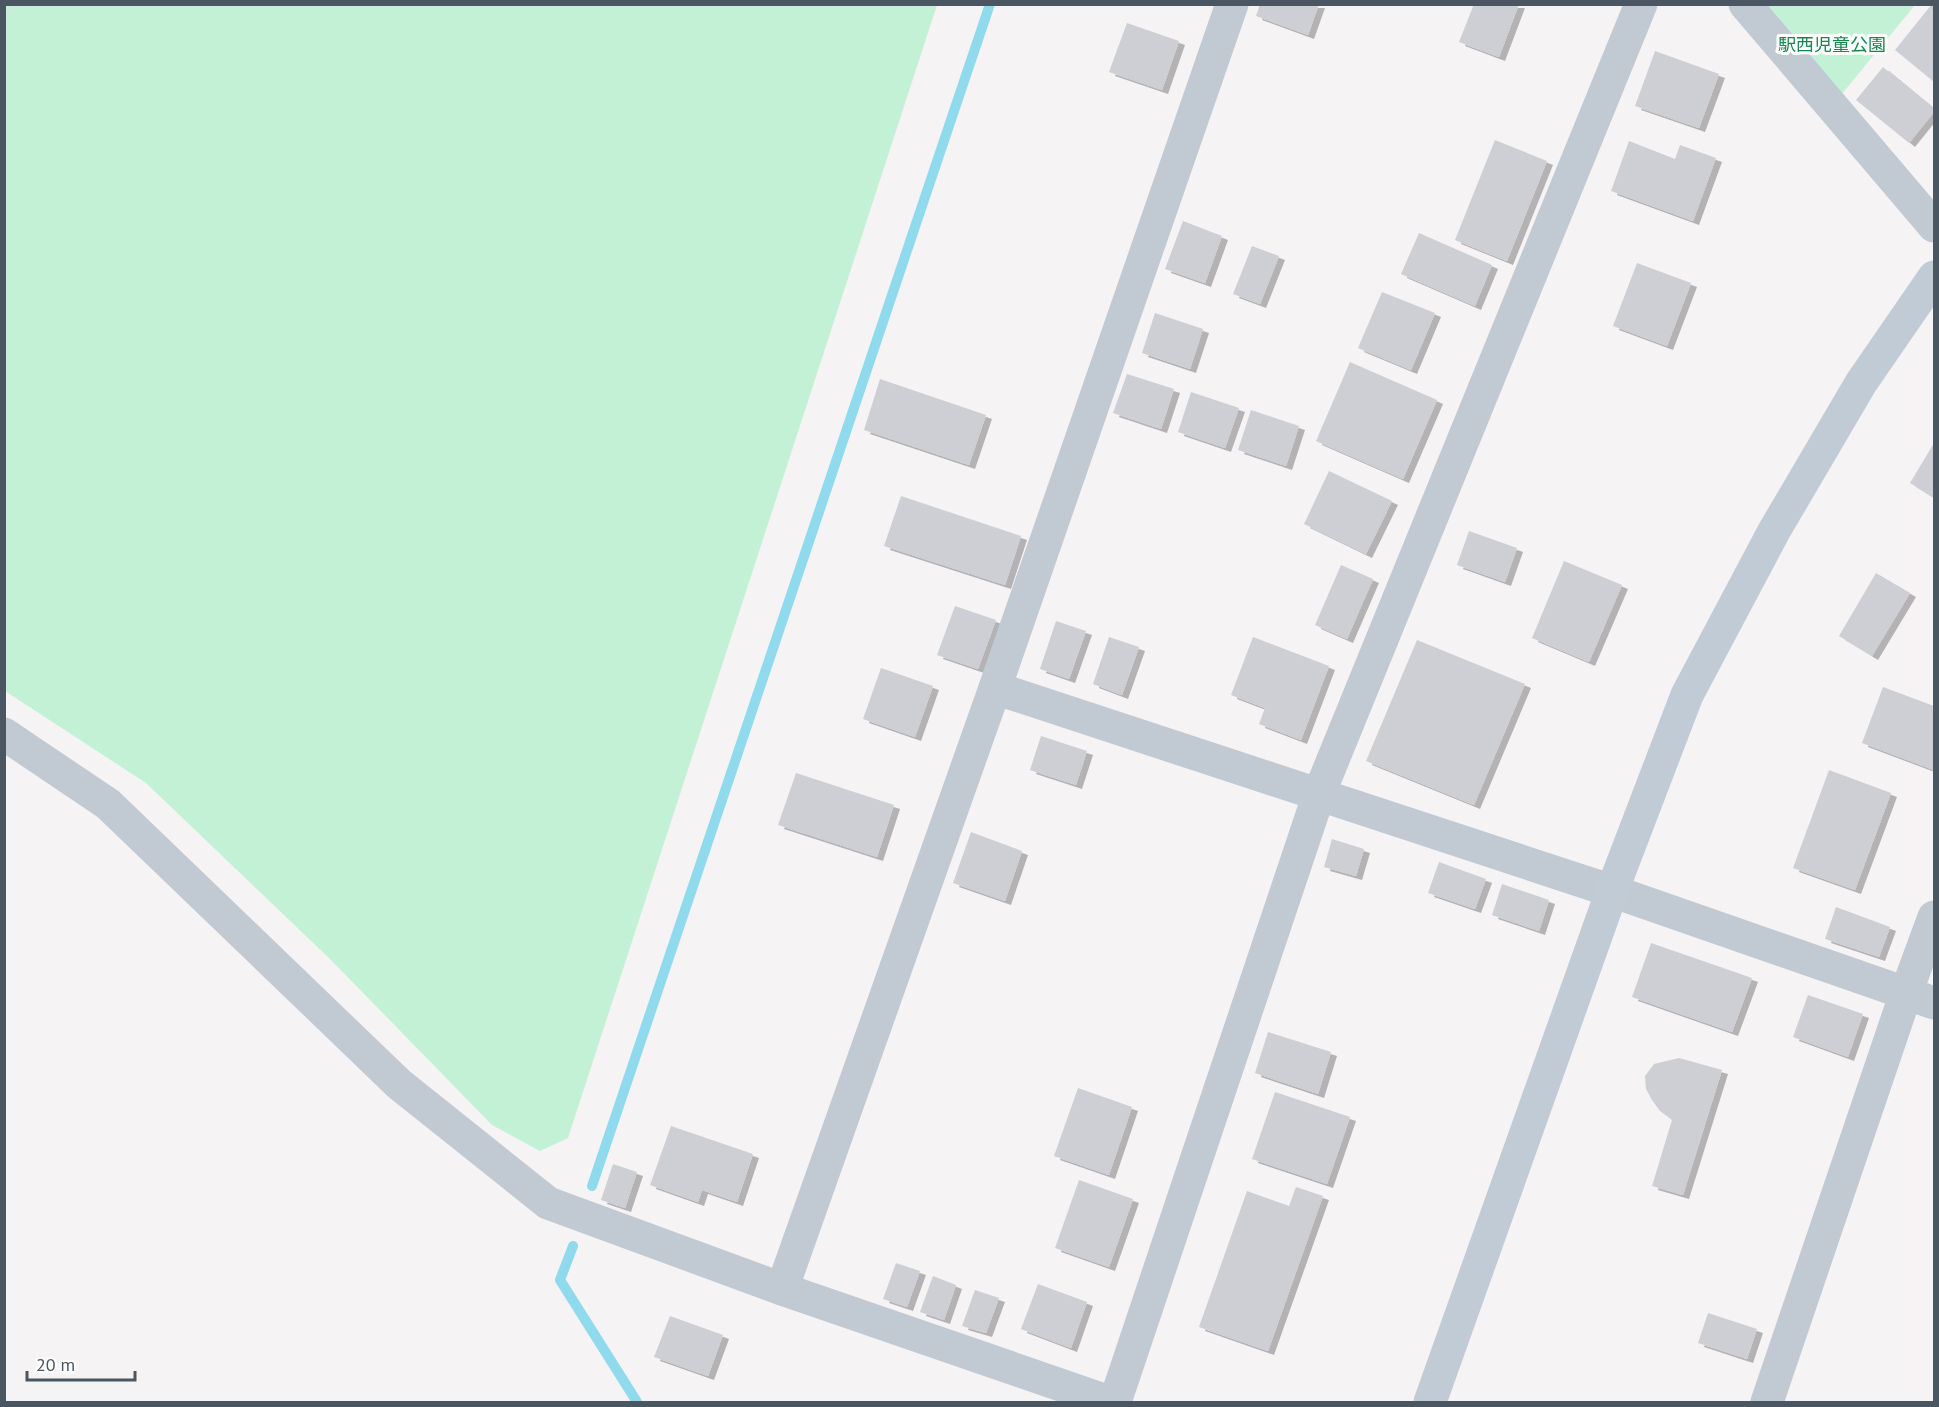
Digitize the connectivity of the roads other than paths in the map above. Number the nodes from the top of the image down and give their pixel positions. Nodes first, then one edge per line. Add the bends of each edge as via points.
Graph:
1 (1233, 4) edge
2 (1641, 4) edge
3 (1745, 4) edge
4 (1935, 226) edge
5 (1935, 277) edge
6 (995, 688) junction
7 (4, 734) edge
8 (1319, 794) junction
9 (1612, 891) junction
10 (1935, 917) edge
11 (1920, 998) edge
12 (782, 1289) junction
13 (1112, 1402) edge
14 (1430, 1402) edge
15 (1767, 1402) edge

1 - 6 street
2 - 8 street
3 - 4 street
5 - 9 street via 1861,383 1774,531 1688,694
6 - 8 street
6 - 12 street
7 - 12 street via 108,804 399,1084 548,1203
8 - 9 street
8 - 13 street
9 - 11 street
9 - 14 street
10 - 11 street
11 - 15 street
12 - 13 street

